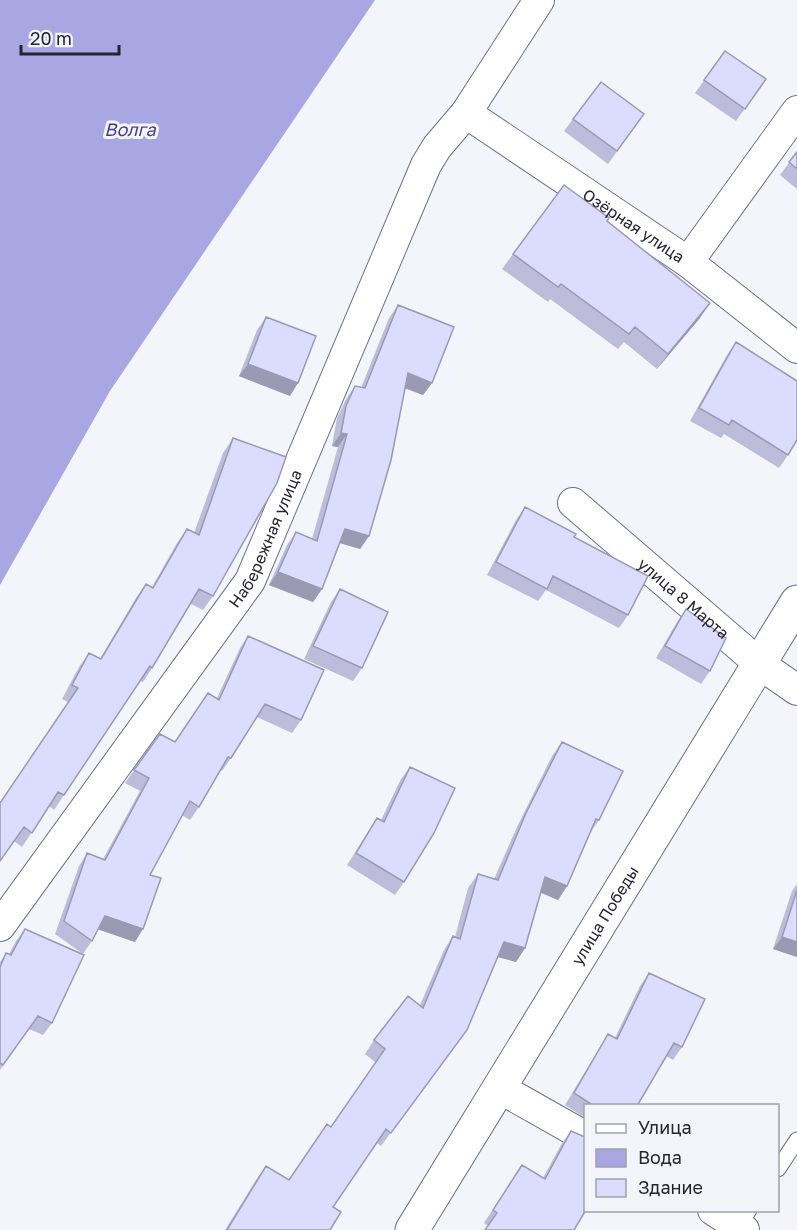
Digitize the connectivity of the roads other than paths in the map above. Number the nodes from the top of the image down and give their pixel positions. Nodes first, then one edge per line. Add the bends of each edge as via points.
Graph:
1 (539, 0) edge
2 (797, 111) edge
3 (466, 113) junction
4 (688, 262) junction
5 (797, 348) edge
6 (573, 503) dead end
7 (797, 602) edge
8 (761, 665) junction
9 (797, 690) edge
10 (0, 926) edge
11 (501, 1089) junction
12 (584, 1136) edge
13 (797, 1140) edge
14 (779, 1165) edge
15 (718, 1212) edge
16 (744, 1222) edge
17 (412, 1230) edge

1 - 3 street, Набережная улица
2 - 4 street
3 - 4 street, Озёрная улица
3 - 10 street, Набережная улица via 426,165 250,581
4 - 5 street, Озёрная улица
6 - 8 street, улица 8 Марта
7 - 8 main road, улица Победы
8 - 9 street, улица 8 Марта
8 - 11 main road, улица Победы
11 - 12 street
11 - 17 main road, улица Победы
13 - 14 lane
15 - 16 street

